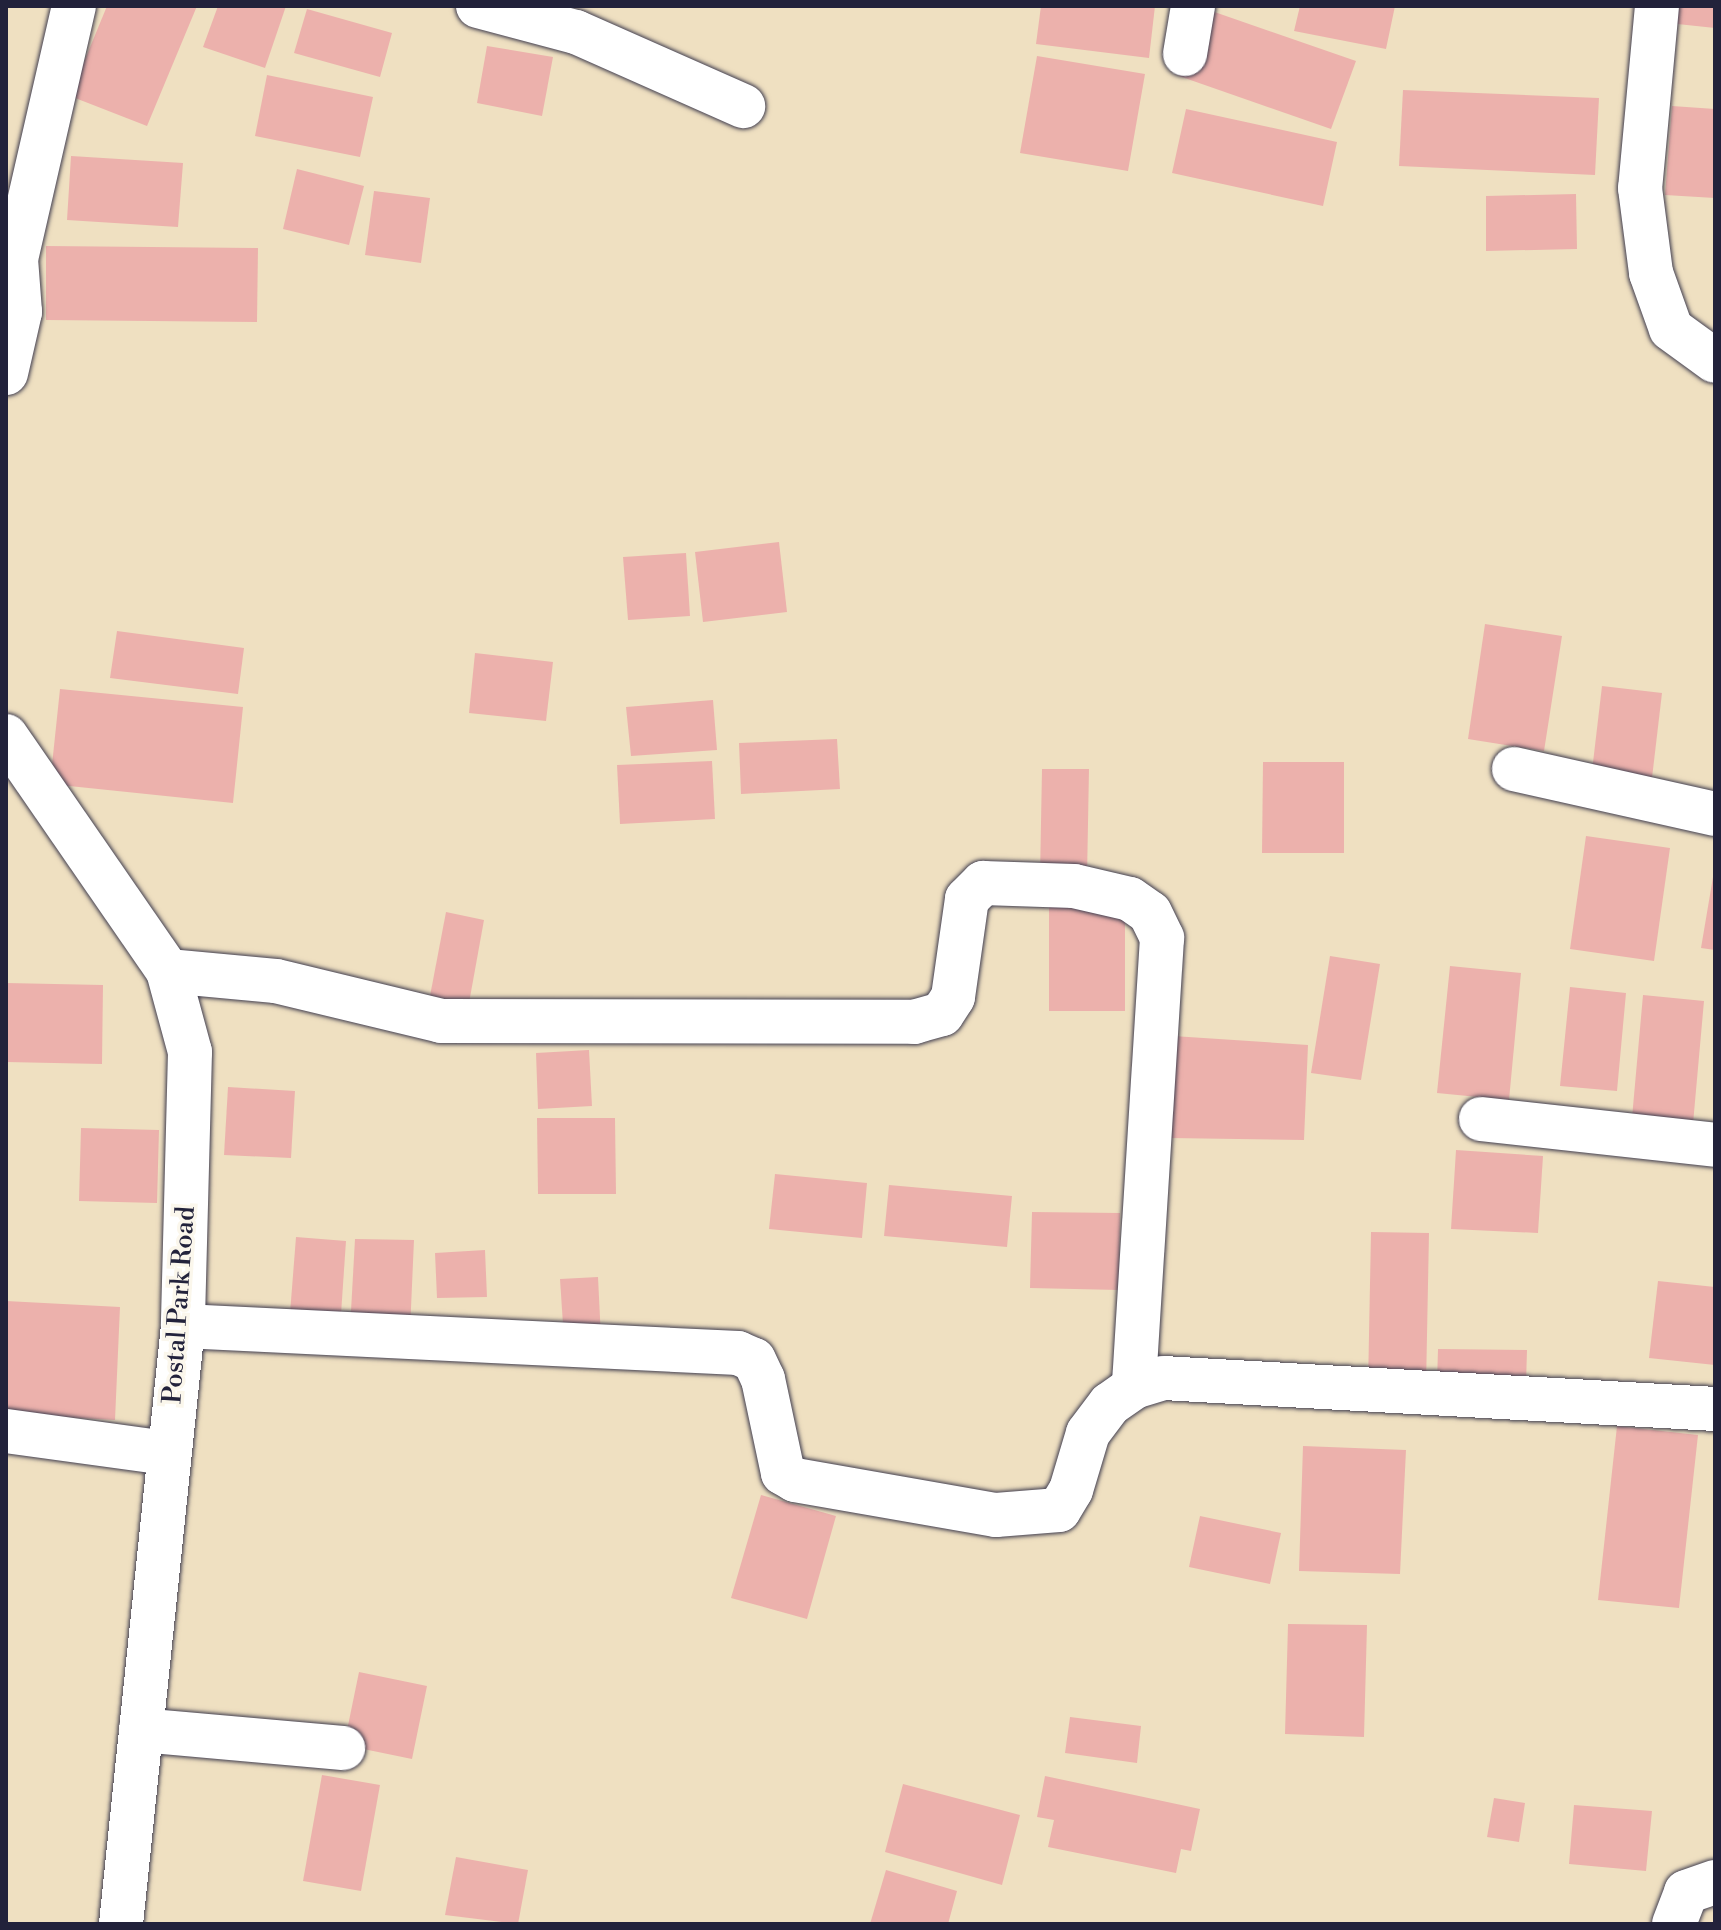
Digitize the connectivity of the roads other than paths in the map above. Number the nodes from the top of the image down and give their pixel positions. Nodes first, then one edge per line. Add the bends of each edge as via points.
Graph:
1 (74, 6) edge
2 (478, 6) edge
3 (1193, 6) edge
4 (1657, 6) edge
5 (1185, 54) dead end
6 (743, 106) dead end
7 (11, 258) edge
8 (1715, 361) edge
9 (6, 373) edge
10 (6, 736) edge
11 (1514, 769) dead end
12 (1715, 814) edge
13 (168, 971) junction
14 (1481, 1119) dead end
15 (1715, 1145) edge
16 (183, 1326) junction
17 (1134, 1387) junction
18 (1715, 1409) edge
19 (6, 1431) edge
20 (166, 1453) junction
21 (141, 1730) junction
22 (343, 1748) dead end
23 (1715, 1882) edge
24 (121, 1924) edge
25 (1674, 1924) edge

1 - 7 street
2 - 6 street via 576,32
3 - 5 street
4 - 8 street via 1640,188 1651,273 1671,329
7 - 9 street via 20,312
10 - 13 street, Postal Park Road
11 - 12 street
13 - 16 street, Postal Park Road via 190,1052
13 - 17 street via 276,981 441,1021 914,1022 942,1014 953,997 967,899 983,883 1074,886 1130,899 1150,913 1162,938
14 - 15 street
16 - 17 street via 738,1353 754,1360 763,1379 783,1473 795,1480 996,1515 1059,1510 1088,1433 1110,1404
16 - 20 street, Postal Park Road
17 - 18 street via 1163,1378
19 - 20 street
20 - 21 street, Postal Park Road
21 - 22 street
21 - 24 street, Postal Park Road
23 - 25 street via 1686,1892

